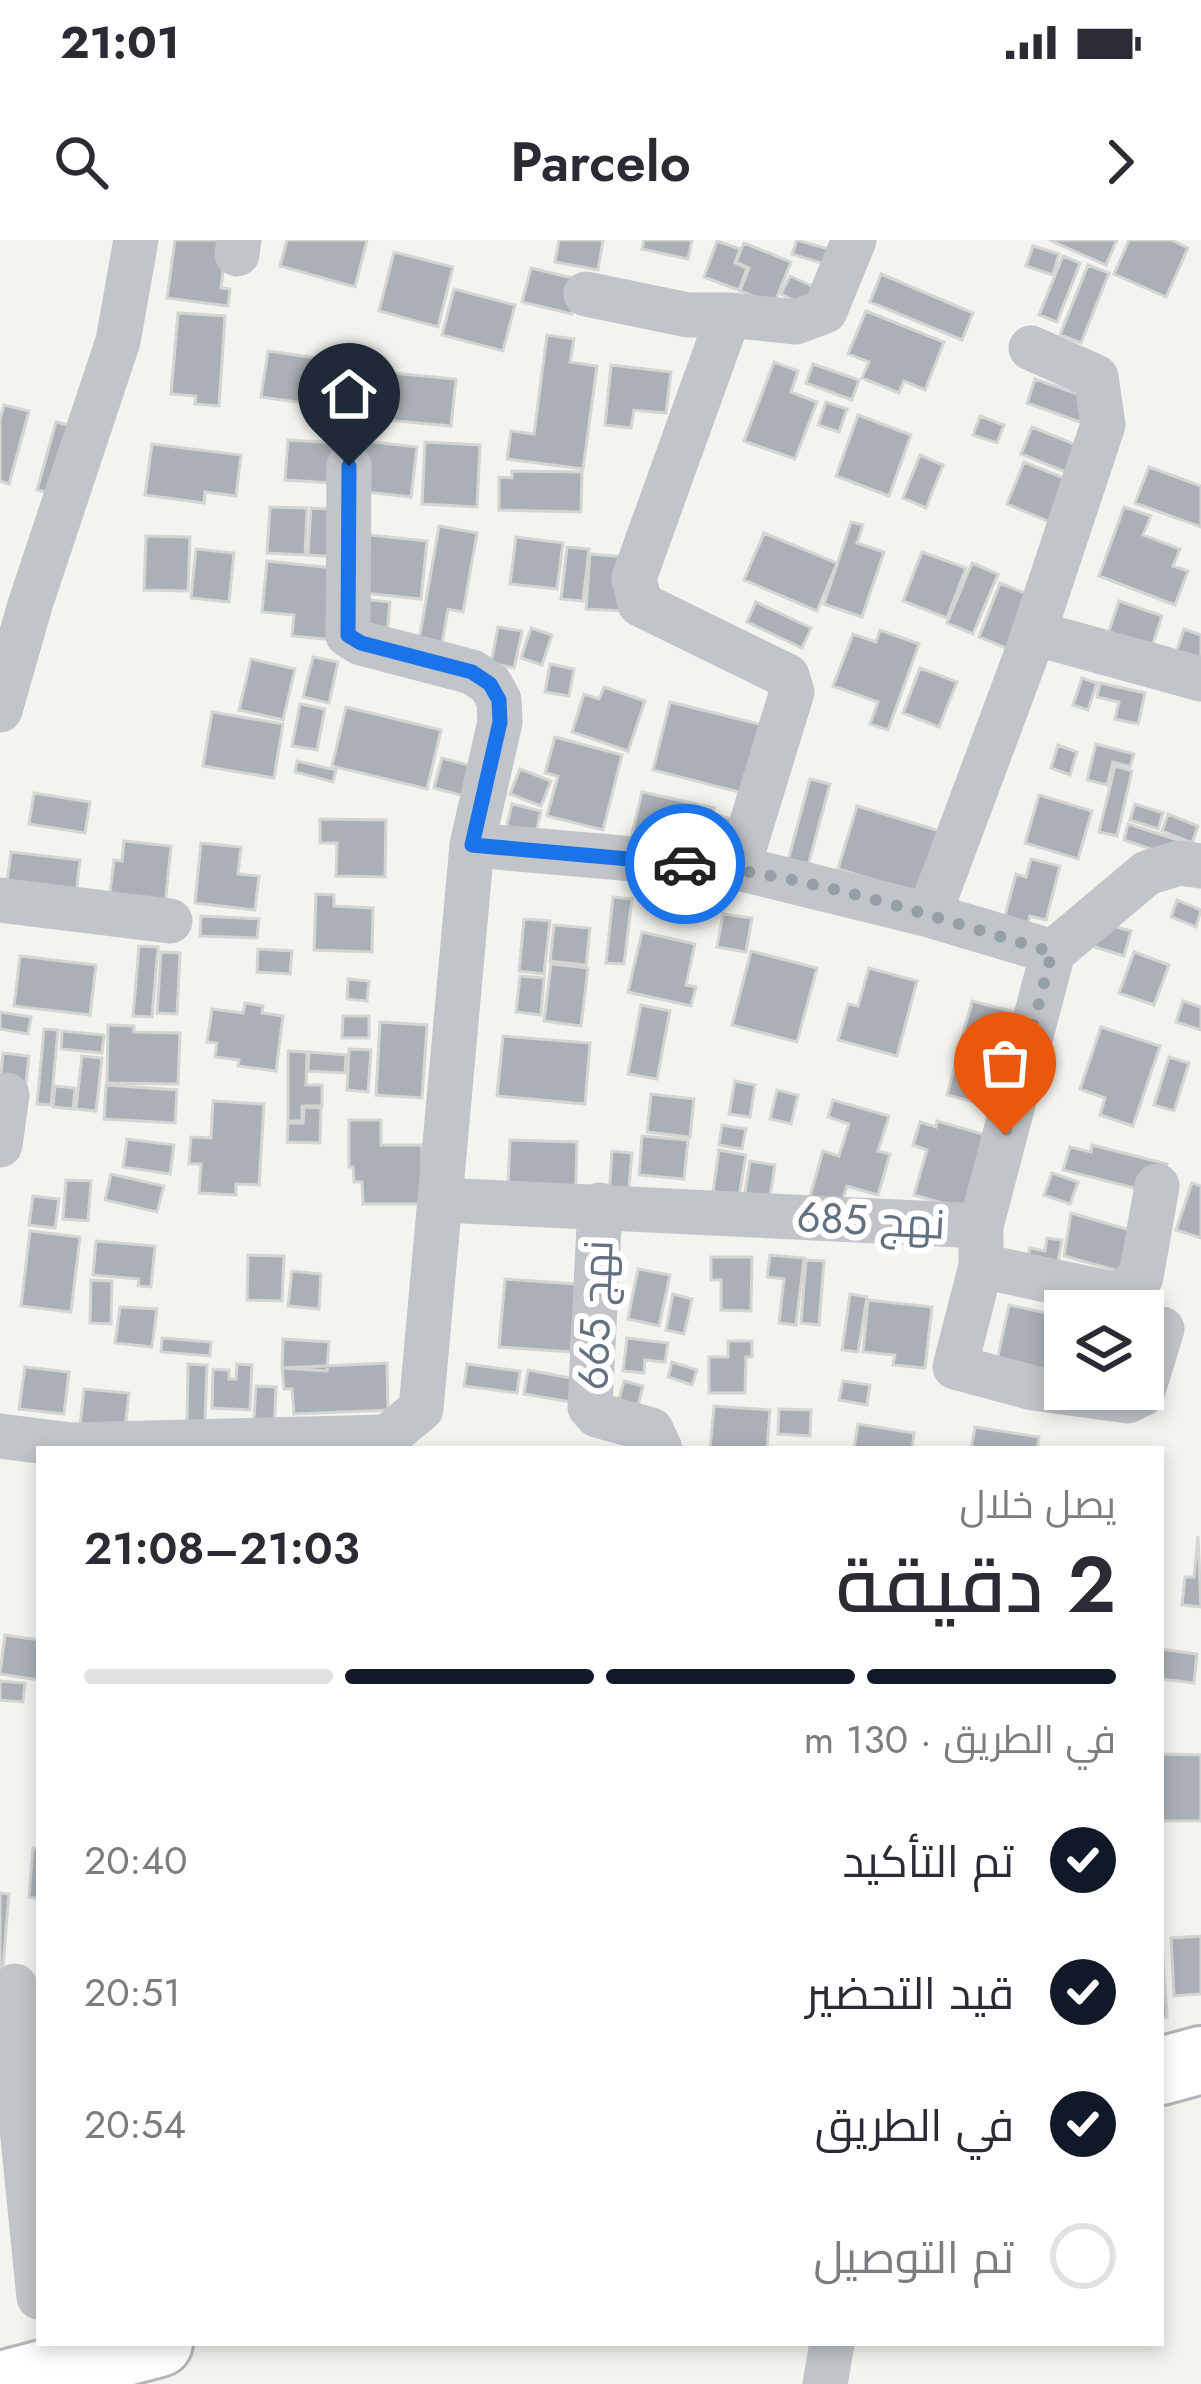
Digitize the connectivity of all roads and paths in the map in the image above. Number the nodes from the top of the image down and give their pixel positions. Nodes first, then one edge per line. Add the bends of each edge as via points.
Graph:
1 (136, 240) edge
2 (854, 240) edge
3 (586, 294) dead end
4 (729, 315) junction
5 (1031, 348) dead end
6 (349, 466) dead end
7 (1034, 633) junction
8 (1201, 679) edge
9 (0, 710) edge
10 (472, 845) junction
11 (1201, 866) edge
12 (738, 868) junction
13 (0, 900) edge
14 (929, 915) junction
15 (170, 921) dead end
16 (1052, 952) junction
17 (7, 1095) dead end
18 (0, 1145) edge
19 (1157, 1186) dead end
20 (443, 1201) junction
21 (600, 1205) junction
22 (981, 1246) junction
23 (1044, 1390) edge
24 (0, 1436) edge
25 (659, 1446) edge
26 (15, 1986) dead end
27 (1201, 2060) edge
28 (1164, 2070) edge
29 (36, 2267) edge
30 (143, 2346) edge
31 (831, 2346) edge
32 (32, 2367) edge
33 (825, 2384) edge

1 - 9 street via 118,341
2 - 4 street via 825,311 796,322
3 - 4 street
4 - 12 street via 634,578 640,604 787,676 792,692
5 - 7 street via 1096,377 1103,424
6 - 10 street via 348,635 472,672 499,700
7 - 8 street
7 - 14 street
10 - 12 street
10 - 20 street
11 - 16 street via 1147,873
12 - 14 street
13 - 15 street
14 - 16 street
16 - 22 street, نهج 685
17 - 18 street
19 - 22 street via 1141,1277 1118,1295
20 - 21 street, نهج 685
20 - 24 street via 422,1409 387,1437 71,1445
21 - 22 street, نهج 685
21 - 25 street, نهج 665 via 590,1407 651,1430
22 - 23 street via 955,1367
26 - 29 street
27 - 28 main road
30 - 32 main road
31 - 33 street

